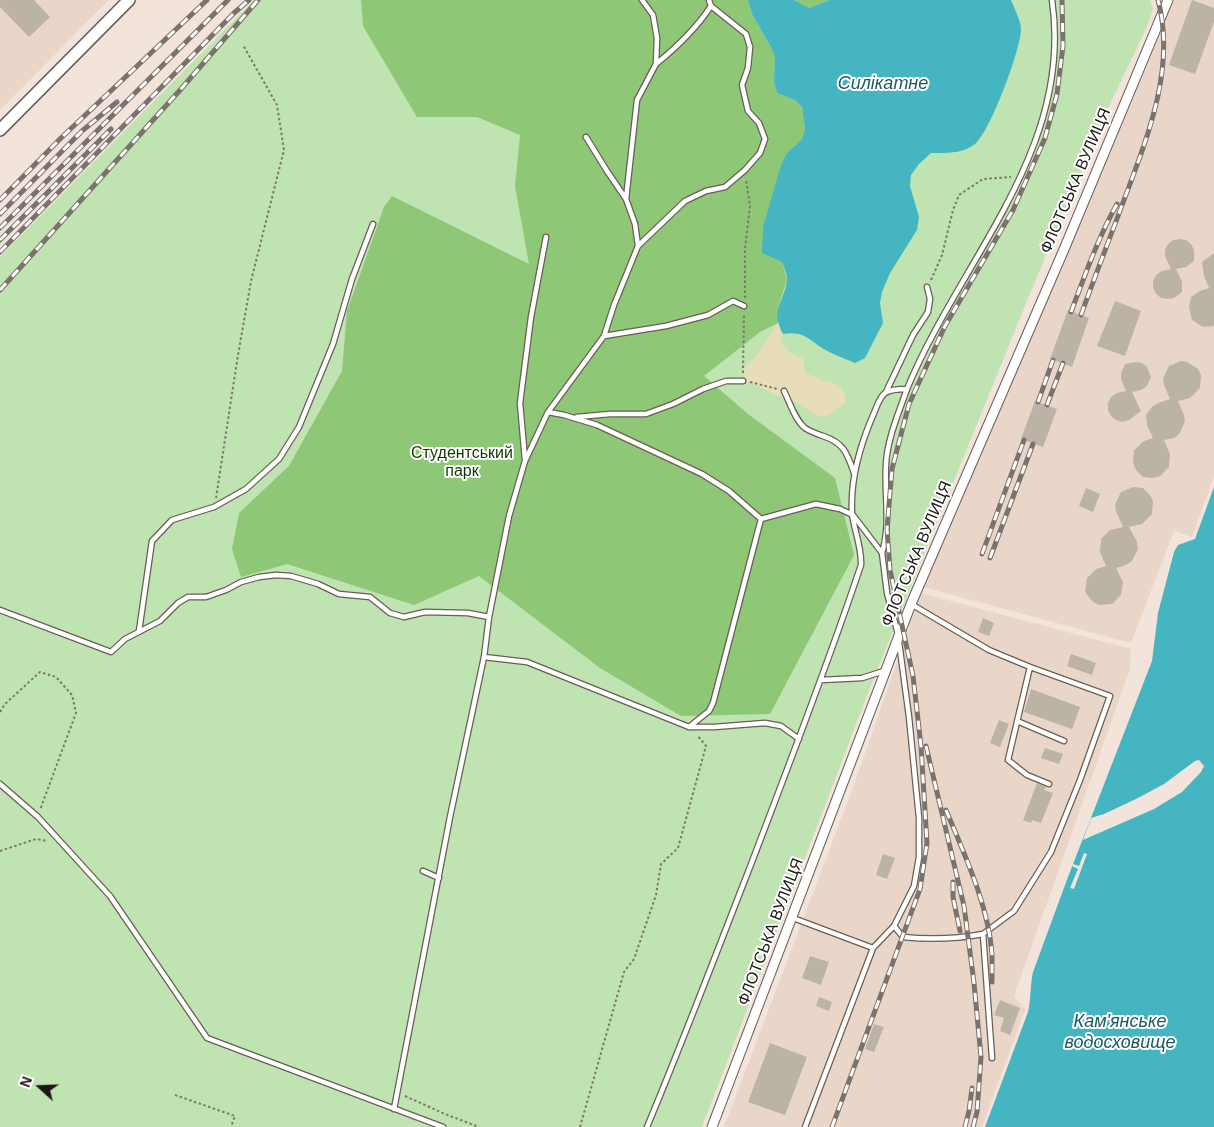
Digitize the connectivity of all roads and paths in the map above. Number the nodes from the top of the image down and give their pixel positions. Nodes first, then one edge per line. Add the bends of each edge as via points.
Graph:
1 (129, 0) edge
2 (642, 0) edge
3 (709, 0) edge
4 (1052, 0) edge
5 (1168, 0) edge
6 (711, 6) junction
7 (243, 45) dead end
8 (656, 64) junction
9 (0, 130) edge
10 (586, 137) dead end
11 (745, 170) junction
12 (1022, 177) junction
13 (626, 200) junction
14 (373, 224) dead end
15 (546, 237) dead end
16 (638, 246) junction
17 (927, 287) joint
18 (744, 306) junction
19 (604, 336) junction
20 (743, 380) junction
21 (907, 389) junction
22 (784, 391) joint
23 (886, 392) junction
24 (548, 412) junction
25 (573, 418) junction
26 (525, 461) junction
27 (855, 474) junction
28 (214, 507) junction
29 (852, 515) junction
30 (761, 519) junction
31 (882, 553) junction
32 (911, 604) junction
33 (0, 610) edge
34 (489, 617) junction
35 (139, 631) junction
36 (898, 637) junction
37 (484, 657) junction
38 (1030, 667) junction
39 (886, 671) junction
40 (821, 680) junction
41 (0, 712) edge
42 (1017, 721) junction
43 (689, 726) junction
44 (799, 739) junction
45 (1064, 742) dead end
46 (0, 784) edge
47 (1049, 784) dead end
48 (38, 817) junction
49 (60, 843) junction
50 (0, 851) edge
51 (423, 871) dead end
52 (439, 878) junction
53 (793, 918) junction
54 (894, 926) junction
55 (984, 934) junction
56 (873, 948) junction
57 (992, 1058) dead end
58 (398, 1092) junction
59 (175, 1095) dead end
60 (394, 1109) junction
61 (231, 1127) edge
62 (443, 1127) edge
63 (479, 1127) edge
64 (580, 1127) edge
65 (647, 1127) edge
66 (712, 1127) edge
67 (805, 1127) edge

1 - 9 street
2 - 8 lane via 653,15 657,38
3 - 6 lane
4 - 12 lane via 1056,24 1052,80 1034,148
5 - 32 street, ФЛОТСЬКА ВУЛИЦЯ
6 - 8 lane via 701,22
6 - 11 lane via 746,34 750,47 742,85 748,111 759,123 765,140 760,153
7 - 28 path via 277,105 284,150 251,281
8 - 13 lane via 637,100
10 - 13 lane
11 - 16 lane via 725,187 706,191 685,201
11 - 18 path via 750,206
12 - 17 path via 983,179 959,195 942,255
12 - 21 lane via 932,336
13 - 16 lane via 635,224
14 - 28 lane via 352,279 333,344 299,427 279,459 246,489
15 - 26 lane via 531,317 520,404
16 - 19 lane
17 - 23 lane via 930,299 928,312 913,335
18 - 19 lane via 733,301 708,315
18 - 20 path
19 - 24 lane
20 - 22 path
20 - 25 lane via 726,381 703,389 646,414
21 - 23 lane
21 - 31 lane via 886,462 886,539
22 - 27 lane via 804,427 840,443
23 - 27 lane via 868,426
24 - 25 lane
24 - 26 lane
25 - 30 lane via 598,425 702,474 729,491
26 - 34 lane via 509,516
27 - 29 lane
28 - 35 lane via 172,520 152,541
29 - 30 lane via 816,504
29 - 31 lane
29 - 40 lane via 861,565
30 - 43 lane via 713,703 709,711
31 - 36 lane via 887,593
32 - 36 street, ФЛОТСЬКА ВУЛИЦЯ
32 - 38 lane via 989,650
33 - 35 lane via 111,652
34 - 35 lane via 425,612 404,617 390,613 370,597 339,594 318,584 276,575 241,582 206,597 188,597 160,620
34 - 37 lane
36 - 39 street, ФЛОТСЬКА ВУЛИЦЯ
36 - 54 lane via 917,799 919,857 914,886
37 - 43 lane via 527,662
37 - 52 lane
38 - 42 lane
38 - 55 lane via 1110,696 1051,852 1014,911
39 - 40 lane via 862,678
39 - 53 street, ФЛОТСЬКА ВУЛИЦЯ
40 - 44 lane
41 - 48 path via 40,672 56,677 72,695 76,713
42 - 45 lane
42 - 47 lane via 1008,760 1027,775
43 - 44 lane via 765,723 781,726
43 - 64 path via 706,746 678,848 661,864 656,895 634,959 624,972
44 - 65 lane
46 - 48 lane
48 - 49 lane
49 - 50 path via 36,840
49 - 60 lane via 110,896 208,1038
51 - 52 lane
52 - 58 lane
53 - 56 lane
53 - 66 street, ФЛОТСЬКА ВУЛИЦЯ
54 - 55 lane via 903,937 927,940
54 - 56 lane
55 - 57 lane
56 - 67 lane
58 - 60 lane
58 - 63 path
59 - 61 path via 234,1116
60 - 62 lane

